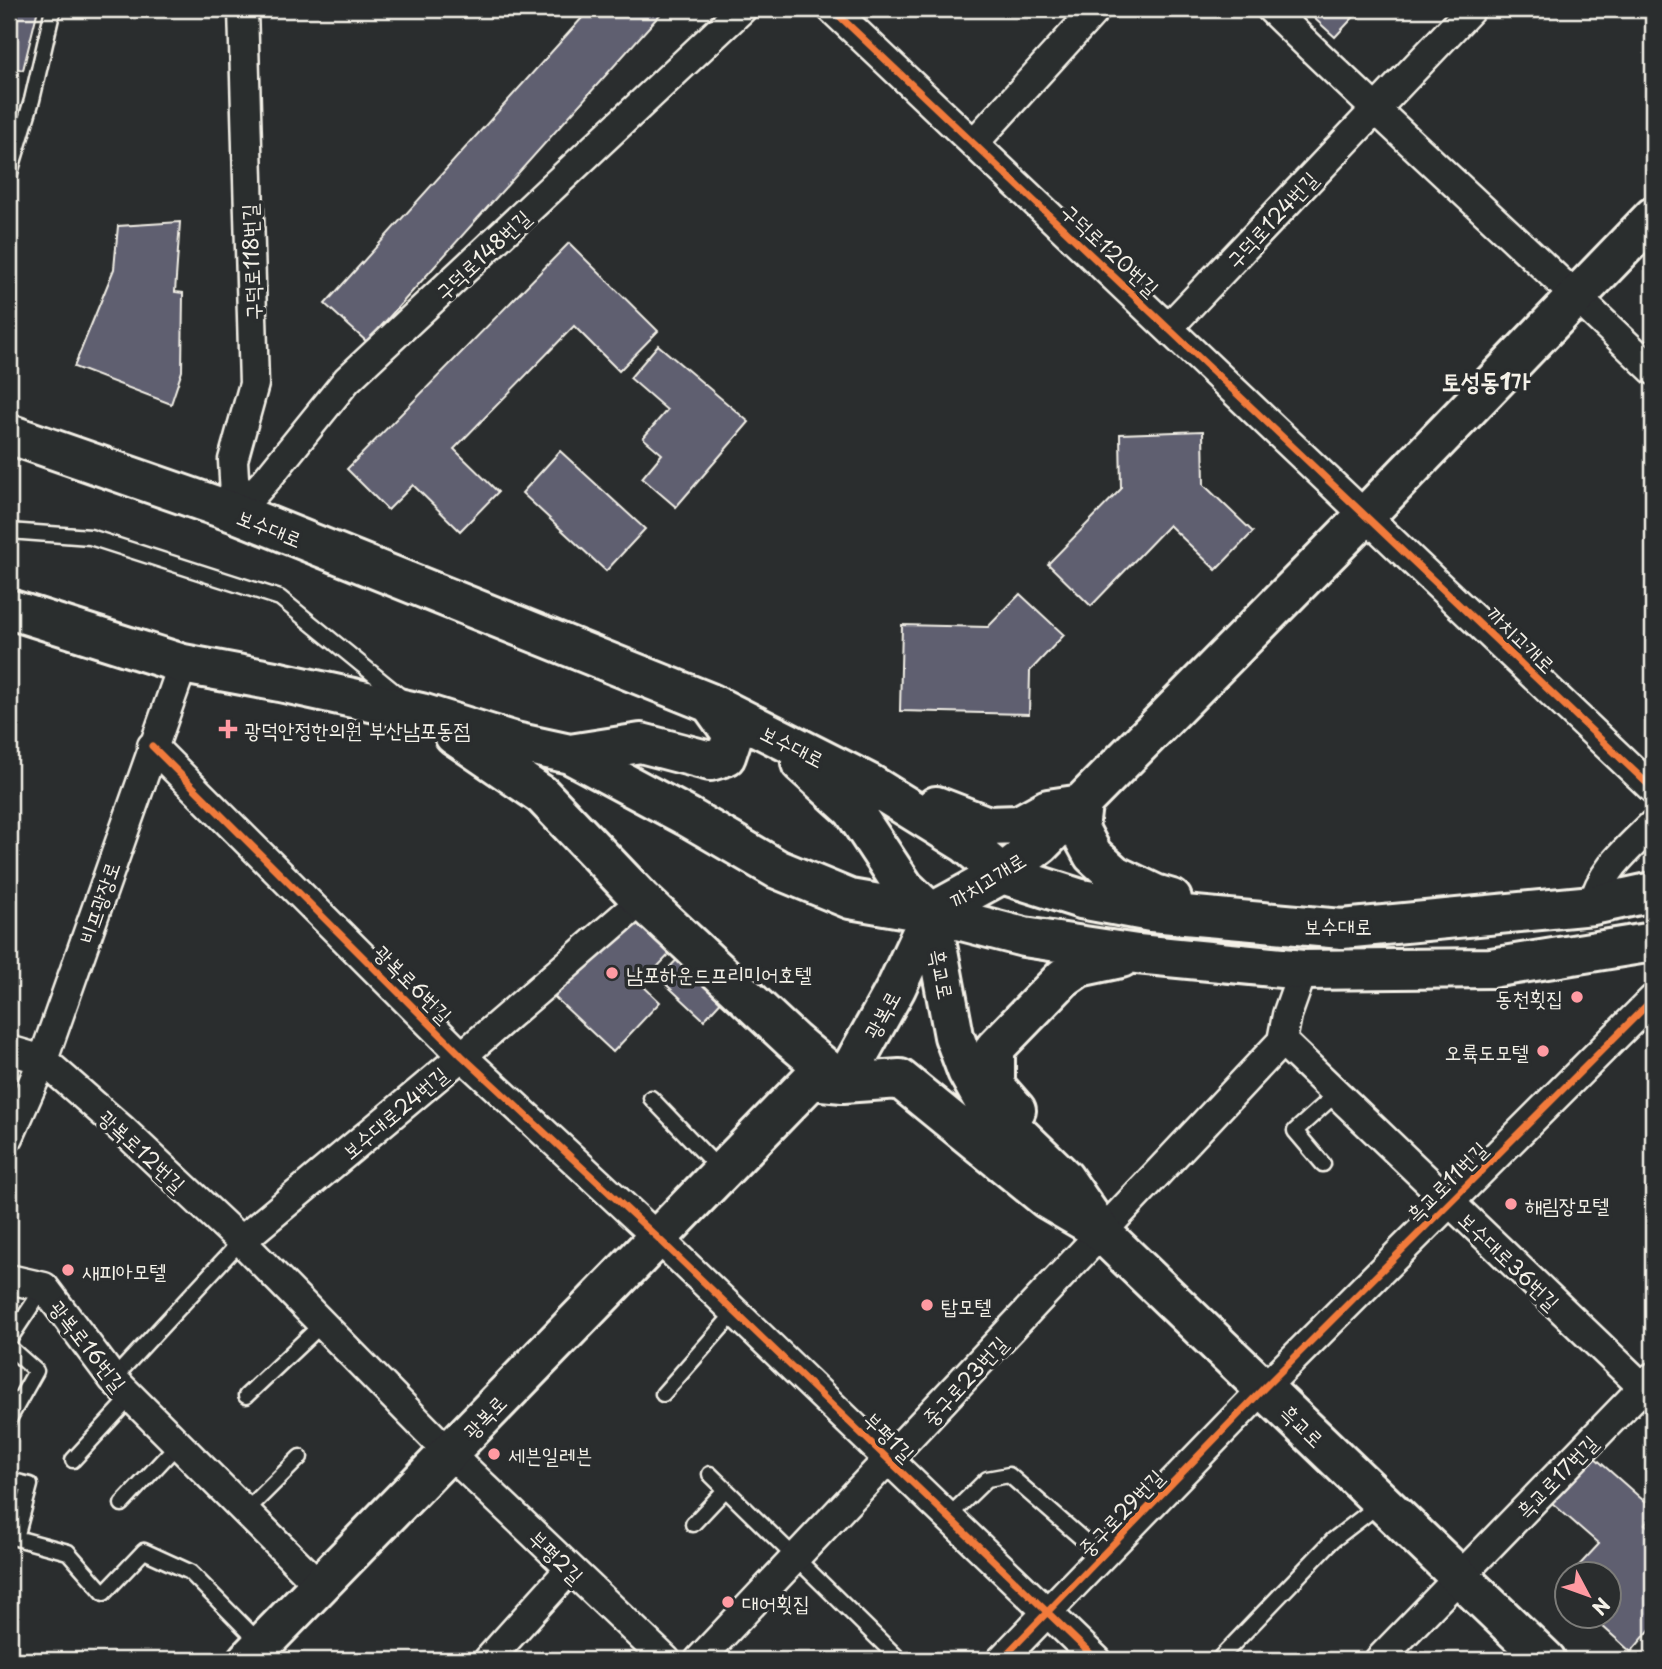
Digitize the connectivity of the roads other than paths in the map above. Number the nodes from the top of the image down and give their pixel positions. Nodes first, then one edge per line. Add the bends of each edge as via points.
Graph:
1 (53, 9) edge
2 (243, 9) edge
3 (743, 9) edge
4 (832, 9) edge
5 (1096, 9) edge
6 (1271, 9) edge
7 (1471, 9) edge
8 (1374, 110) junction
9 (974, 143) junction
10 (9, 176) edge
11 (1653, 217) edge
12 (1577, 296) junction
13 (1168, 328) junction
14 (1653, 370) edge
15 (9, 435) edge
16 (236, 513) junction
17 (1366, 515) junction
18 (9, 531) edge
19 (9, 609) edge
20 (183, 664) junction
21 (709, 703) junction
22 (421, 713) junction
23 (762, 729) junction
24 (152, 746) junction
25 (570, 754) junction
26 (1653, 789) edge
27 (1082, 804) junction
28 (1653, 824) edge
29 (1002, 873) junction
30 (1653, 892) edge
31 (642, 900) junction
32 (1593, 905) junction
33 (932, 913) junction
34 (1248, 921) junction
35 (1653, 942) edge
36 (1137, 954) junction
37 (1303, 970) junction
38 (1653, 999) edge
39 (1282, 1041) junction
40 (9, 1050) edge
41 (462, 1056) junction
42 (43, 1060) junction
43 (843, 1083) junction
44 (1337, 1093) junction
45 (651, 1098) dead end
46 (9, 1137) edge
47 (1323, 1164) dead end
48 (721, 1171) junction
49 (1064, 1178) junction
50 (1450, 1202) junction
51 (1102, 1233) junction
52 (658, 1238) junction
53 (241, 1241) junction
54 (9, 1279) edge
55 (44, 1287) junction
56 (735, 1312) junction
57 (321, 1325) junction
58 (9, 1340) edge
59 (9, 1347) edge
60 (1650, 1387) edge
61 (122, 1388) junction
62 (1264, 1388) junction
63 (663, 1394) dead end
64 (246, 1396) dead end
65 (9, 1419) edge
66 (178, 1444) junction
67 (449, 1452) junction
68 (300, 1457) dead end
69 (73, 1460) dead end
70 (889, 1460) junction
71 (710, 1475) dead end
72 (9, 1480) edge
73 (725, 1490) junction
74 (1382, 1502) junction
75 (122, 1504) dead end
76 (245, 1512) junction
77 (948, 1517) junction
78 (693, 1524) dead end
79 (1102, 1556) junction
80 (796, 1557) junction
81 (570, 1569) junction
82 (1459, 1576) junction
83 (320, 1585) junction
84 (1048, 1612) junction
85 (254, 1653) edge
86 (488, 1660) edge
87 (666, 1660) edge
88 (699, 1660) edge
89 (900, 1660) edge
90 (1001, 1660) edge
91 (1097, 1660) edge
92 (1218, 1660) edge
93 (1379, 1660) edge
94 (1546, 1660) edge

1 - 10 lane
2 - 16 street, 구덕로118번길 via 254,384 233,460
3 - 16 street, 구덕로148번길 via 347,380
4 - 9 street, 구덕로120번길
5 - 9 street
6 - 8 street
7 - 8 street, 구덕로124번길
8 - 12 street
8 - 13 street, 구덕로124번길
9 - 13 street, 구덕로120번길
11 - 12 main road, 까치고개로
12 - 14 street
12 - 17 main road, 까치고개로
13 - 17 street, 구덕로120번길
15 - 16 main road, 보수대로
16 - 21 main road, 보수대로
17 - 26 street, 까치고개로
17 - 27 main road, 까치고개로
18 - 22 lane via 90,537 280,598
19 - 20 main road
20 - 22 main road
20 - 24 street, 비프광장로
21 - 23 main road, 보수대로
21 - 25 main road via 733,735 726,755 709,761 640,743
22 - 25 main road
22 - 31 main road via 542,795
23 - 27 main road via 817,742 936,806 988,825 1019,825 1048,809
23 - 29 main road, 보수대로 via 870,783 965,843
23 - 33 main road via 853,810 904,887
24 - 41 street, 광복로6번길
24 - 42 street, 비프광장로
25 - 33 main road via 777,869 850,900
27 - 29 main road, 까치고개로 via 1041,844
27 - 34 main road via 1079,829 1093,855 1115,875 1155,894
28 - 32 street via 1616,861 1596,888
29 - 33 main road, 까치고개로
29 - 34 main road, 보수대로 via 1081,899 1151,912
30 - 32 main road, 보수대로
31 - 41 street, 보수대로24번길
31 - 43 main road
32 - 34 main road, 보수대로 via 1342,929
33 - 36 main road via 1024,937
33 - 43 main road, 광복로
33 - 49 main road, 흑교로 via 954,1036 967,1071 983,1100
35 - 37 main road via 1491,968
36 - 37 main road
36 - 49 main road via 1079,967 995,1048 995,1086
37 - 39 street
38 - 50 street, 흑교로11번길
39 - 44 street, 보수대로36번길
39 - 51 street, 중구로23번길
40 - 42 street
41 - 52 street, 광복로6번길
41 - 53 street, 보수대로24번길
42 - 46 street, 비프광장로
42 - 53 street, 광복로12번길
43 - 48 main road, 광복로 via 811,1080
43 - 51 main road, 흑교로 via 900,1079 1047,1199
44 - 47 lane via 1295,1131
44 - 50 street, 보수대로36번길
45 - 48 lane
48 - 52 main road, 광복로
49 - 51 main road, 흑교로
50 - 60 street, 보수대로36번길
50 - 62 street, 흑교로11번길
51 - 62 main road, 흑교로
51 - 70 street, 중구로23번길
52 - 56 street, 부평1길
52 - 67 main road, 광복로
53 - 57 street, 광복로12번길
53 - 61 lane
54 - 55 street, 광복로16번길
55 - 58 lane
55 - 61 street, 광복로16번길
56 - 63 lane
56 - 70 street, 부평1길
57 - 64 lane
57 - 67 street, 광복로12번길
59 - 65 lane via 36,1371
60 - 82 street, 흑교로17번길
61 - 66 street, 광복로16번길
61 - 69 lane, 광복로16번길
62 - 74 main road, 흑교로
62 - 79 street, 중구로29번길
66 - 75 lane
66 - 76 street, 광복로16번길
67 - 81 street, 부평2길
67 - 83 main road, 광복로
68 - 76 lane
70 - 77 street, 부평1길
70 - 80 street, 중구로23번길
71 - 73 lane
72 - 85 lane via 30,1485 16,1538 68,1552 104,1593 144,1551 190,1572
73 - 78 lane
73 - 80 lane
74 - 82 main road, 흑교로
74 - 92 lane via 1333,1540
76 - 83 street, 광복로16번길
77 - 79 lane, 중구로29번길 via 988,1479 1009,1475
77 - 84 street, 부평1길
79 - 84 street, 중구로29번길
80 - 88 street, 중구로23번길
80 - 89 lane
81 - 86 street
81 - 87 street, 부평2길
82 - 93 street, 흑교로17번길
82 - 94 main road, 흑교로
83 - 85 main road, 광복로
84 - 90 street, 중구로29번길
84 - 91 street, 부평1길

